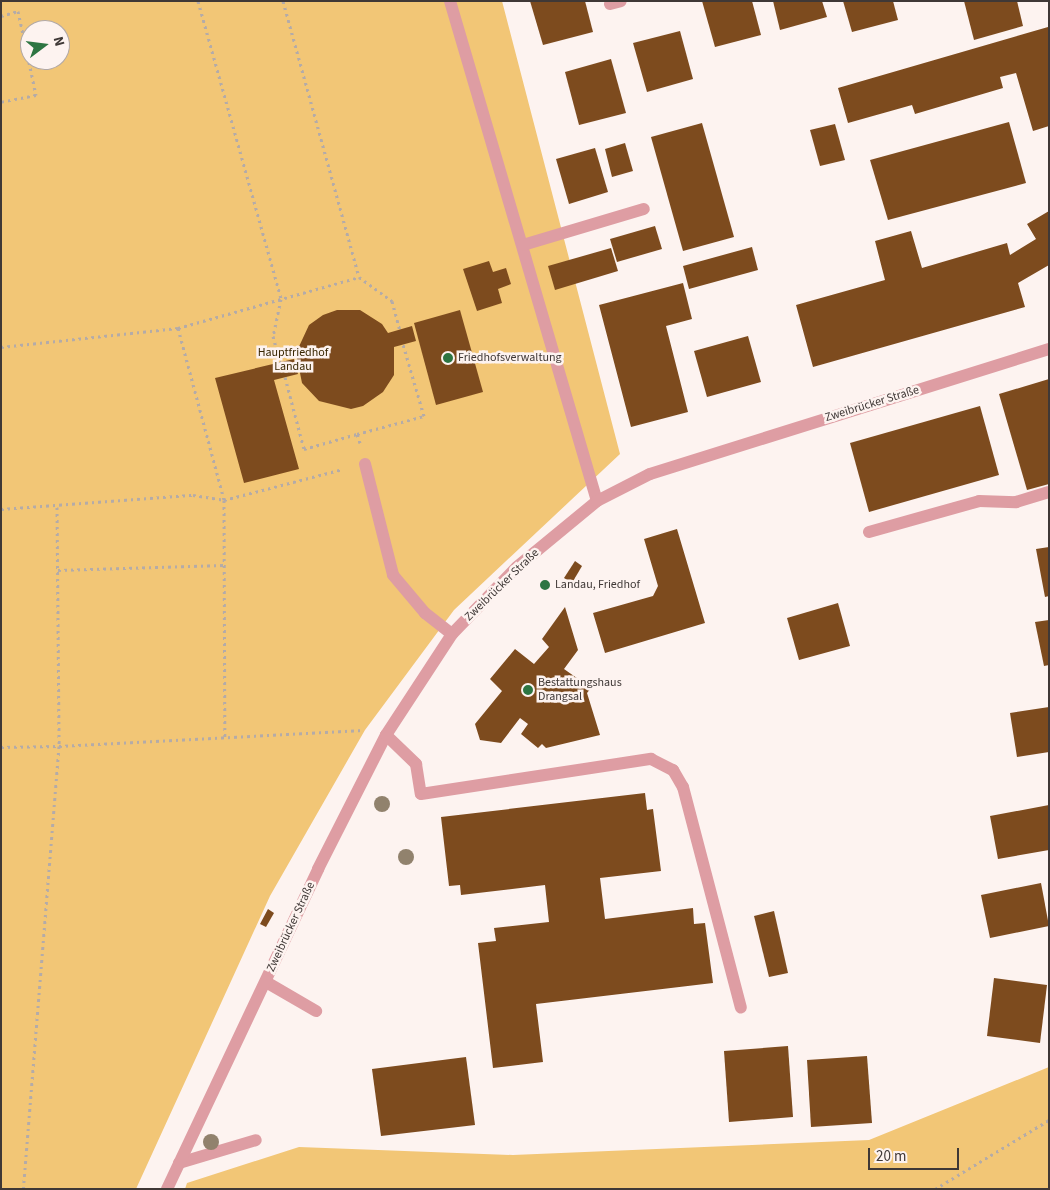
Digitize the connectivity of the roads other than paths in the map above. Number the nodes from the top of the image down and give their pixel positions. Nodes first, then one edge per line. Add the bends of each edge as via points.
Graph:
1 (450, 1) edge
2 (644, 209) dead end
3 (523, 245) junction
4 (1049, 349) edge
5 (365, 464) road end
6 (1049, 492) edge
7 (596, 501) junction
8 (869, 532) dead end
9 (452, 634) junction
10 (386, 735) junction
11 (266, 982) junction
12 (741, 1008) dead end
13 (316, 1011) dead end
14 (256, 1140) dead end
15 (179, 1163) junction
16 (167, 1189) edge

1 - 3 street
2 - 3 street
3 - 7 street
4 - 7 street, Zweibrücker Straße via 650,474
5 - 9 street via 393,575 425,613
6 - 8 street via 1016,502 979,501
7 - 9 street, Zweibrücker Straße via 517,567
9 - 10 street, Zweibrücker Straße
10 - 11 street, Zweibrücker Straße via 318,869
10 - 12 street via 416,764 421,794 651,759 673,770 683,788
11 - 13 street
11 - 15 street, Zweibrücker Straße
14 - 15 street
15 - 16 street, Zweibrücker Straße

